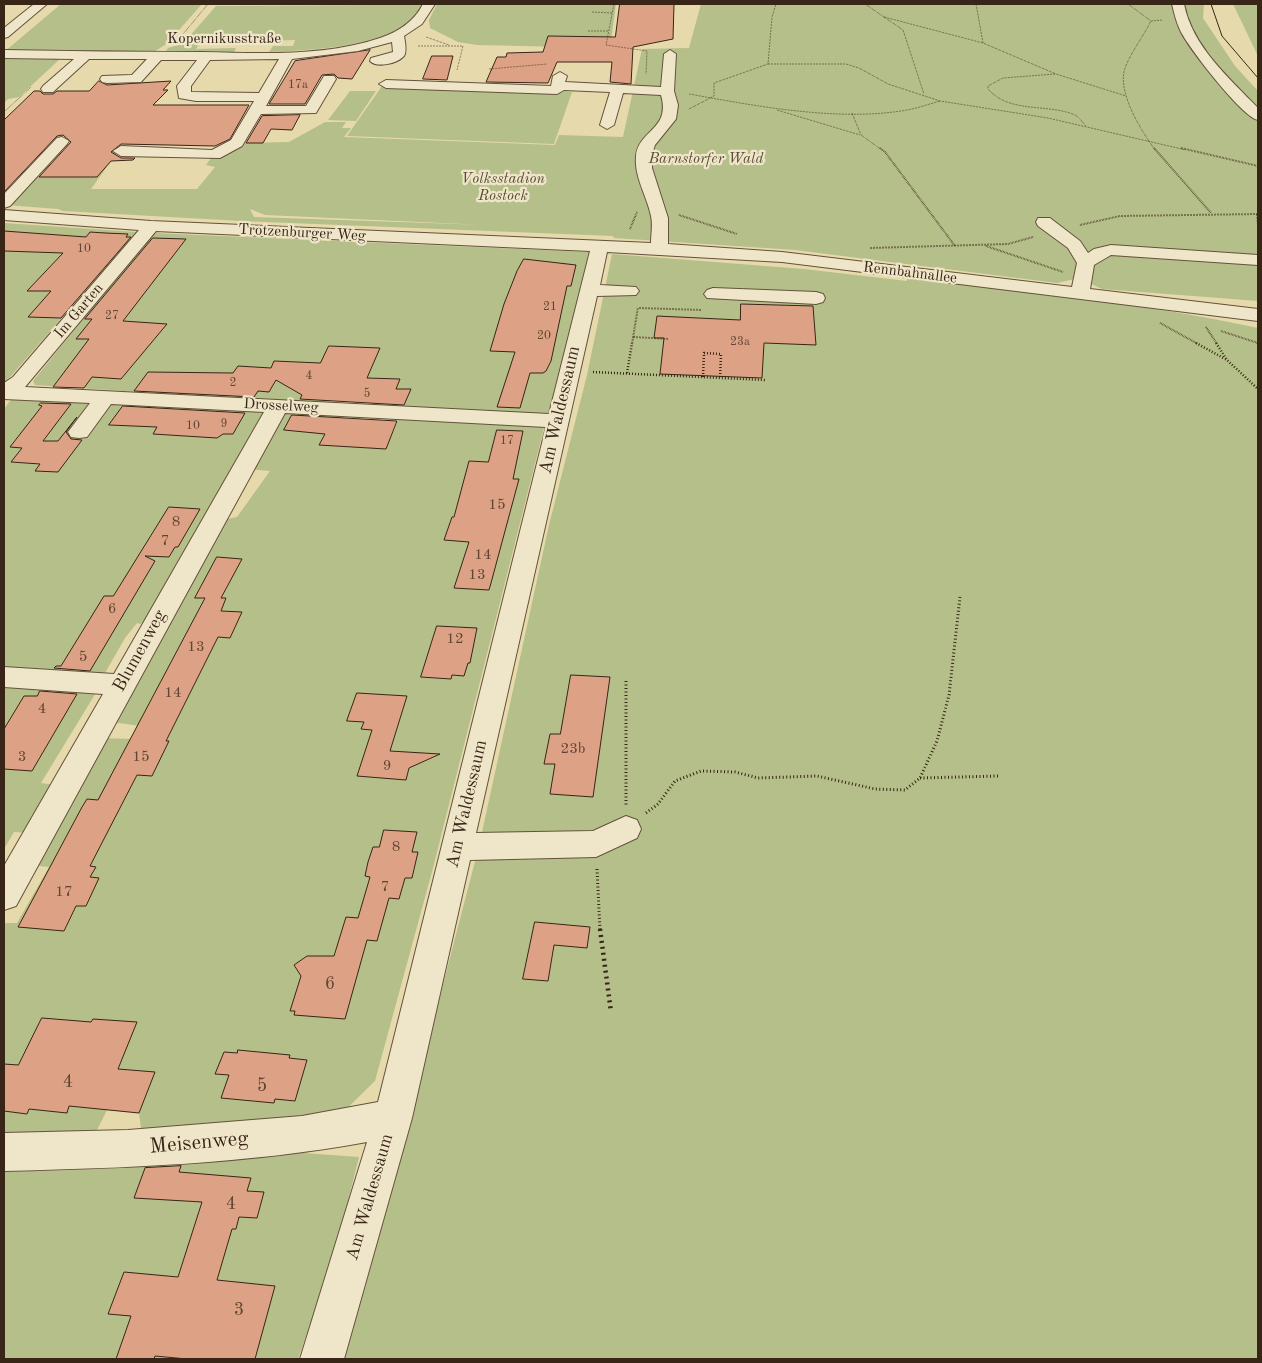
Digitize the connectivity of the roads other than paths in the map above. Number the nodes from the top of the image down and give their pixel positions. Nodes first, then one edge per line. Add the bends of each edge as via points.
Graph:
1 (41, 4) edge
2 (429, 4) edge
3 (1178, 4) edge
4 (402, 32) junction
5 (4, 34) edge
6 (4, 54) edge
7 (670, 54) dead end
8 (86, 55) junction
9 (288, 55) junction
10 (157, 56) junction
11 (207, 56) junction
12 (376, 61) dead end
13 (107, 79) dead end
14 (329, 79) dead end
15 (386, 84) dead end
16 (618, 88) junction
17 (48, 89) dead end
18 (667, 91) junction
19 (265, 97) junction
20 (257, 110) junction
21 (1258, 116) edge
22 (607, 125) dead end
23 (62, 141) dead end
24 (121, 151) dead end
25 (4, 203) edge
26 (4, 215) edge
27 (151, 226) junction
28 (1050, 226) road end
29 (599, 248) junction
30 (659, 248) junction
31 (1258, 260) edge
32 (1086, 263) junction
33 (1081, 289) junction
34 (589, 290) junction
35 (635, 296) road end
36 (816, 298) dead end
37 (710, 302) road end
38 (1220, 311) junction
39 (1258, 314) edge
40 (1258, 322) edge
41 (4, 393) edge
42 (106, 396) junction
43 (278, 406) junction
44 (558, 420) junction
45 (79, 432) dead end
46 (4, 676) edge
47 (121, 685) junction
48 (626, 829) road end
49 (457, 847) junction
50 (4, 896) edge
51 (394, 1118) junction
52 (4, 1152) edge
53 (322, 1359) edge

1 - 5 street
2 - 4 street via 422,16
3 - 21 street via 1180,18 1189,36
4 - 9 street, Kopernikusstraße via 342,49
4 - 12 street via 399,54
6 - 8 street, Kopernikusstraße
7 - 18 street
8 - 10 street, Kopernikusstraße
8 - 17 street
9 - 11 street, Kopernikusstraße
9 - 19 street
10 - 11 street, Kopernikusstraße
10 - 13 street via 136,79
11 - 19 street via 184,86 184,95
14 - 20 street via 311,110
15 - 16 street via 557,90 558,75
16 - 18 street
16 - 22 street
18 - 30 street via 671,105 668,119 644,154 644,168 660,218
19 - 20 street
20 - 24 street via 237,143 215,155
23 - 25 street
26 - 27 street, Trotzenburger Weg
27 - 29 street, Trotzenburger Weg
27 - 41 street, Im Garten via 20,381
28 - 32 street via 1074,245
29 - 30 street, Rennbahnallee
29 - 34 street, Am Waldessaum
30 - 33 street, Rennbahnallee via 782,257
31 - 32 street via 1111,250
32 - 33 street
33 - 38 street, Rennbahnallee
34 - 35 street
34 - 44 street, Am Waldessaum
36 - 37 street
38 - 39 street, Rennbahnallee
38 - 40 street, Rennbahnallee
41 - 42 street, Drosselweg
42 - 43 street, Drosselweg
42 - 45 street
43 - 44 street, Drosselweg
43 - 47 street, Blumenweg
44 - 49 street, Am Waldessaum
46 - 47 street
47 - 50 street, Blumenweg
48 - 49 street via 596,844
49 - 51 street, Am Waldessaum
51 - 52 street, Meisenweg via 302,1135 128,1149
51 - 53 street, Am Waldessaum

